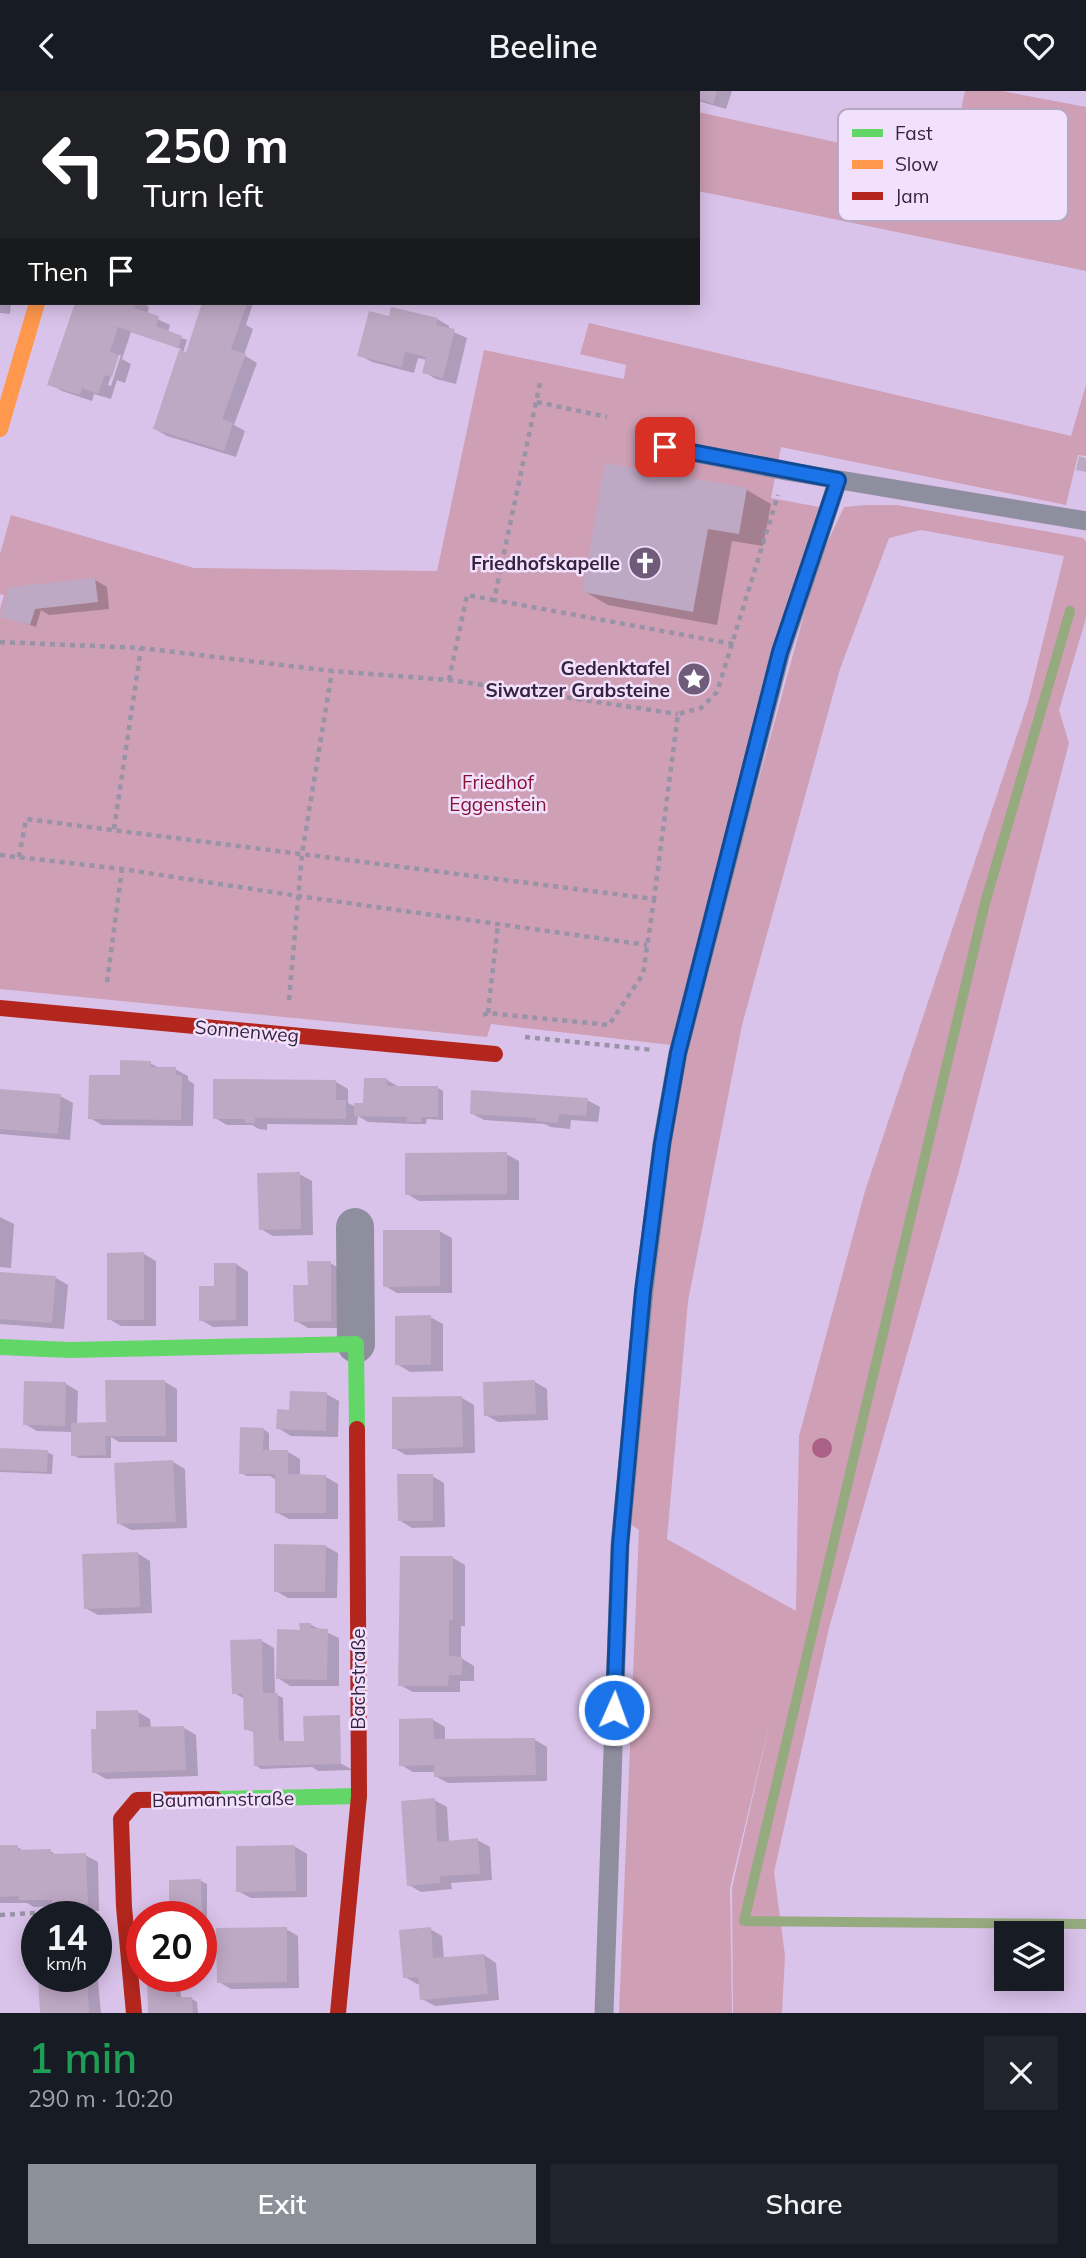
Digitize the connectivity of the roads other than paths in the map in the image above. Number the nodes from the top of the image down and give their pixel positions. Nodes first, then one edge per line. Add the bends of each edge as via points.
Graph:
1 (36, 305) edge
2 (0, 429) edge
3 (665, 447) dead end
4 (838, 480) junction
5 (1086, 521) edge
6 (0, 1009) edge
7 (495, 1054) road end
8 (355, 1227) dead end
9 (356, 1344) junction
10 (0, 1347) edge
11 (359, 1796) junction
12 (134, 2013) edge
13 (338, 2013) edge
14 (604, 2013) edge

1 - 2 street
3 - 4 lane
4 - 5 lane
4 - 14 lane via 780,652 678,1053 662,1144 643,1291 620,1545
6 - 7 street, Sonnenweg
8 - 9 street, Bachstraße
9 - 10 street via 70,1350
9 - 11 street, Bachstraße
11 - 12 street, Baumannstraße via 137,1800 121,1819
11 - 13 street, Bachstraße

